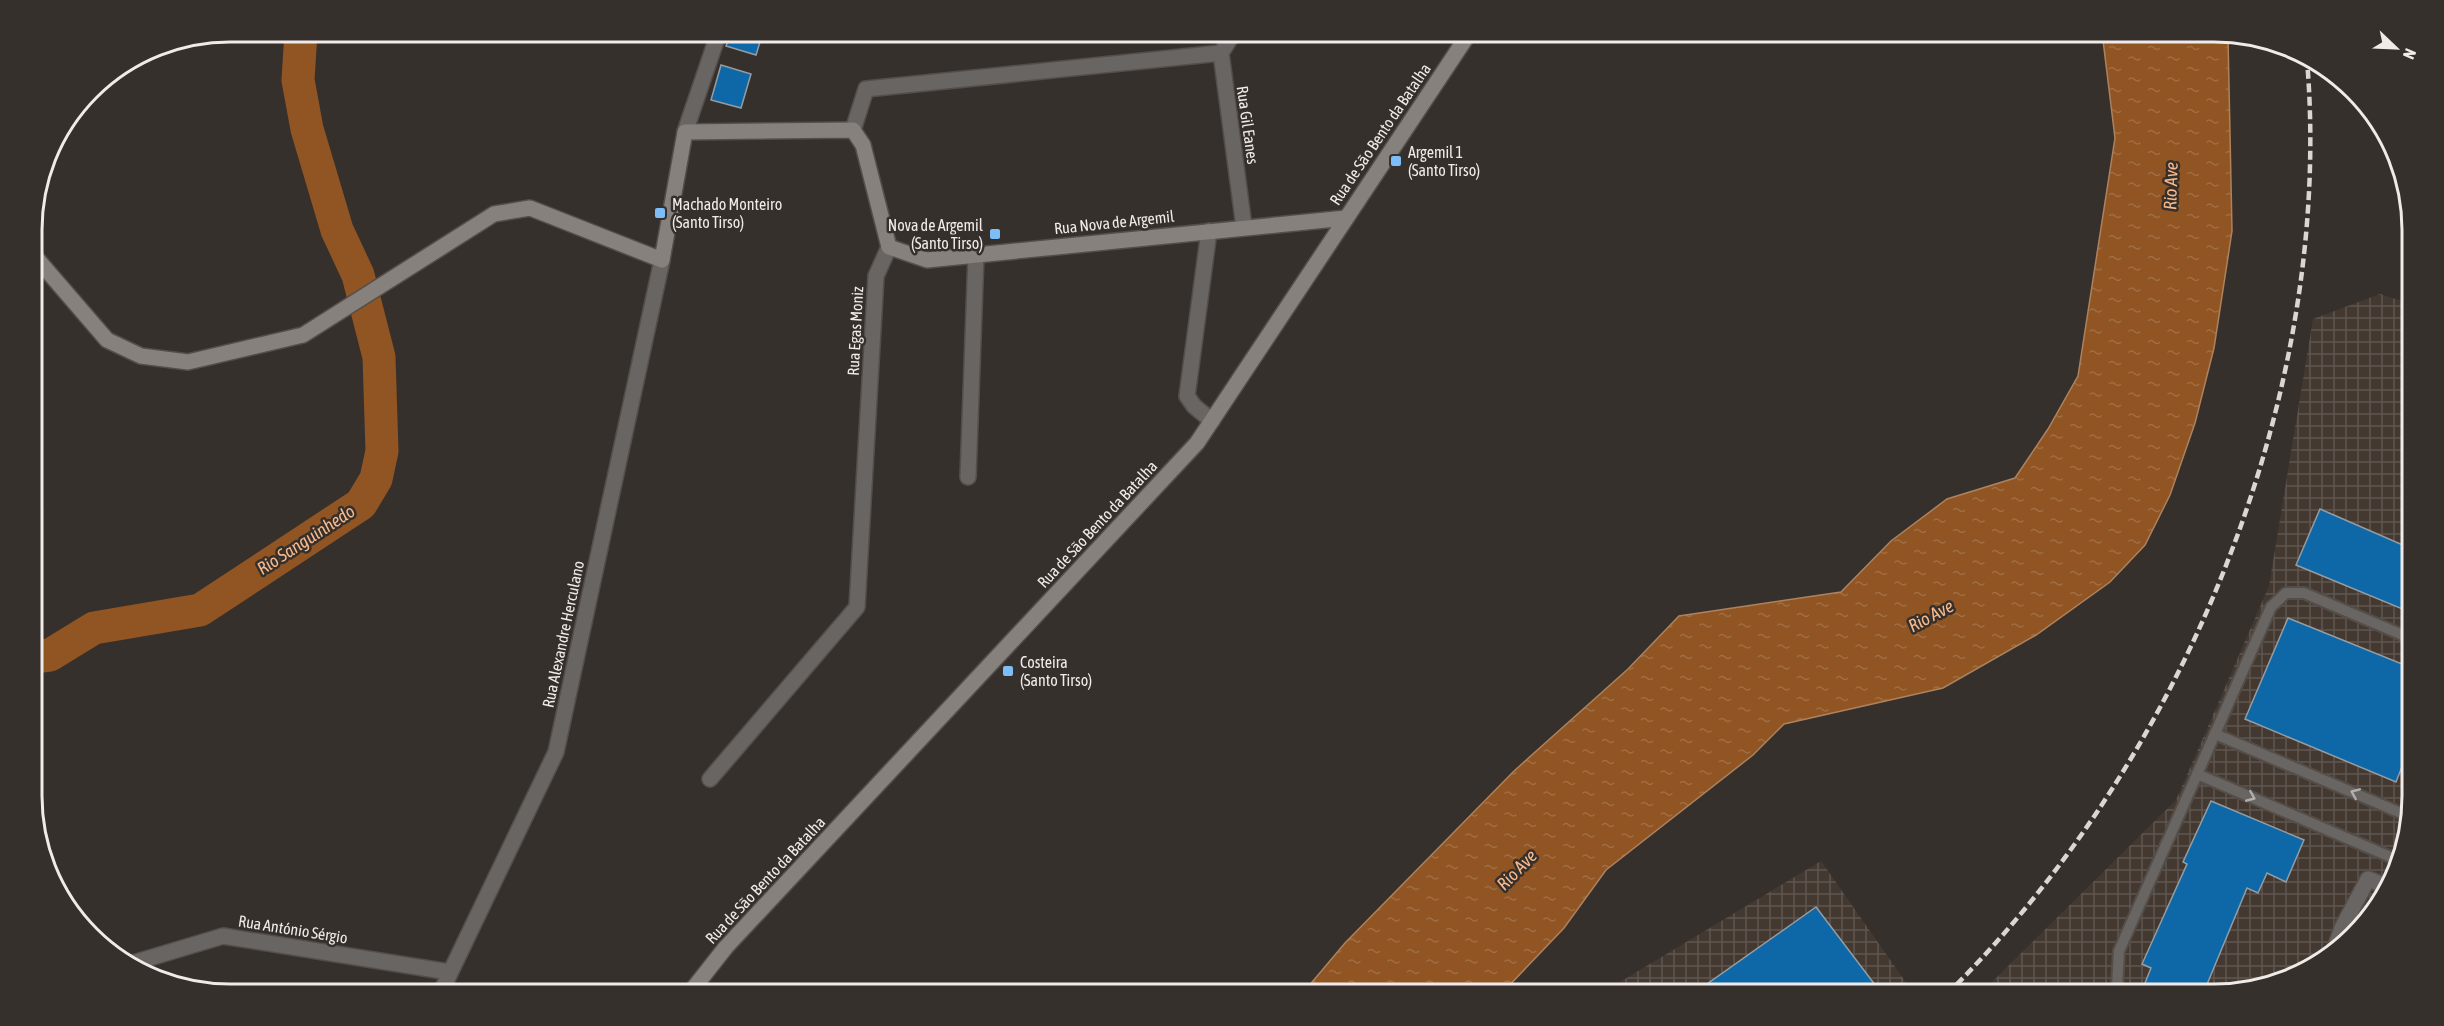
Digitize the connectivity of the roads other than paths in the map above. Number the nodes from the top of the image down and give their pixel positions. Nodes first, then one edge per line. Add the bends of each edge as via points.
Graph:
1 (716, 42) edge
2 (1228, 42) edge
3 (1463, 42) edge
4 (1221, 52) junction
5 (853, 130) junction
6 (685, 132) junction
7 (1346, 218) junction
8 (1244, 227) junction
9 (1209, 231) junction
10 (889, 247) junction
11 (976, 255) junction
12 (662, 260) junction
13 (42, 265) edge
14 (1212, 421) junction
15 (968, 477) dead end
16 (2402, 635) edge
17 (2215, 734) junction
18 (2197, 774) junction
19 (710, 780) dead end
20 (2401, 812) edge
21 (2392, 857) edge
22 (2380, 884) edge
23 (2339, 935) edge
24 (140, 961) edge
25 (449, 972) junction
26 (444, 984) edge
27 (697, 984) edge
28 (2117, 984) edge

1 - 6 street
2 - 4 street
3 - 7 street, Rua de São Bento da Batalha
4 - 5 street via 866,89
4 - 8 street, Rua Gil Eanes
5 - 6 street
5 - 10 street via 862,145
6 - 12 street
7 - 8 street, Rua Nova de Argemil
7 - 14 street, Rua de São Bento da Batalha
8 - 9 street, Rua Nova de Argemil
9 - 11 street, Rua Nova de Argemil
9 - 14 street via 1187,396
10 - 11 street, Rua Nova de Argemil via 927,260
10 - 19 street, Rua Egas Moniz via 876,276 857,607
11 - 15 street
12 - 13 street via 530,208 494,214 303,335 188,362 141,356 107,340
12 - 25 street, Rua Alexandre Herculano via 556,752
14 - 27 street, Rua de São Bento da Batalha via 1197,443 726,947
16 - 17 lane via 2304,593 2286,593 2271,607
17 - 18 lane
20 -> 17 lane
18 -> 21 lane
18 - 28 lane via 2119,951
22 - 23 street via 2368,879
24 - 25 street, Rua António Sérgio via 223,936
25 - 26 street, Rua Alexandre Herculano

